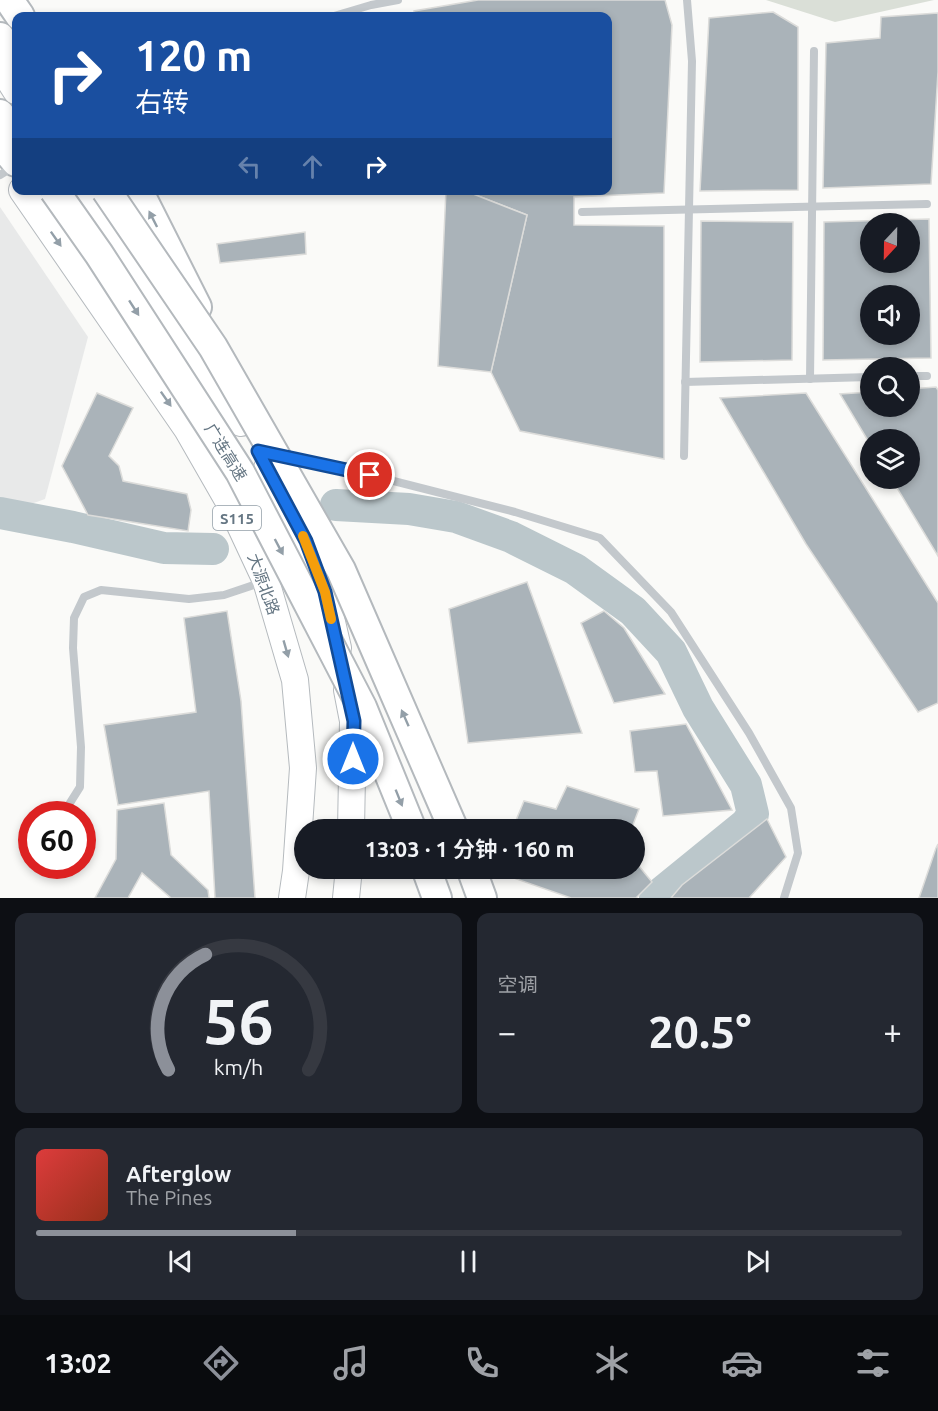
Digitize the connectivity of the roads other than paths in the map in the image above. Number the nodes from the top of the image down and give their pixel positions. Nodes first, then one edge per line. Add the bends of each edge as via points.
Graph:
1 (398, 0) edge
2 (687, 0) edge
3 (347, 12) edge
4 (0, 37) edge
5 (814, 51) dead end
6 (12, 55) edge
7 (0, 66) edge
8 (12, 85) edge
9 (0, 114) edge
10 (12, 131) edge
11 (25, 195) edge
12 (45, 195) edge
13 (57, 195) edge
14 (88, 195) edge
15 (109, 195) edge
16 (141, 195) edge
17 (927, 204) dead end
18 (811, 206) junction
19 (689, 210) junction
20 (582, 212) dead end
21 (110, 271) junction
22 (920, 376) edge
23 (927, 376) dead end
24 (860, 377) edge
25 (810, 379) junction
26 (685, 382) junction
27 (245, 403) junction
28 (258, 451) junction
29 (684, 456) dead end
30 (266, 580) junction
31 (71, 801) edge
32 (351, 819) edge
33 (408, 819) edge
34 (449, 819) edge
35 (348, 879) edge
36 (430, 879) edge
37 (475, 879) edge
38 (292, 898) edge
39 (346, 898) edge
40 (436, 898) edge
41 (482, 898) edge
42 (784, 898) edge

1 - 3 lane
2 - 19 lane via 692,61
4 - 6 highway
5 - 18 lane
7 - 8 main road
9 - 10 highway
11 -> 30 main road, 大源北路 / S115 via 187,429 230,504
12 - 21 highway, bridge
13 - 21 highway, 广连高速, bridge
14 - 28 main road, S115 via 225,396
15 - 27 highway, bridge via 213,347
27 -> 16 highway, bridge
17 - 18 lane
18 - 19 lane
18 - 25 lane
19 - 20 lane
19 - 26 lane
21 -> 33 highway, 广连高速, bridge via 240,472 362,707
22 - 23 lane
24 - 25 lane
25 - 26 lane
26 - 29 lane
34 -> 27 highway, bridge via 341,570
28 - 32 main road, S115 via 306,541 325,592 354,721
28 - 42 lane via 370,475 600,538 671,612 749,733 791,808 798,853
30 - 31 lane via 224,595 189,599 101,590 84,597 74,618 81,747 80,787
30 -> 38 main road, 大源北路 / S115 via 295,680 303,768
35 - 39 main road
36 - 40 highway
37 - 41 highway

